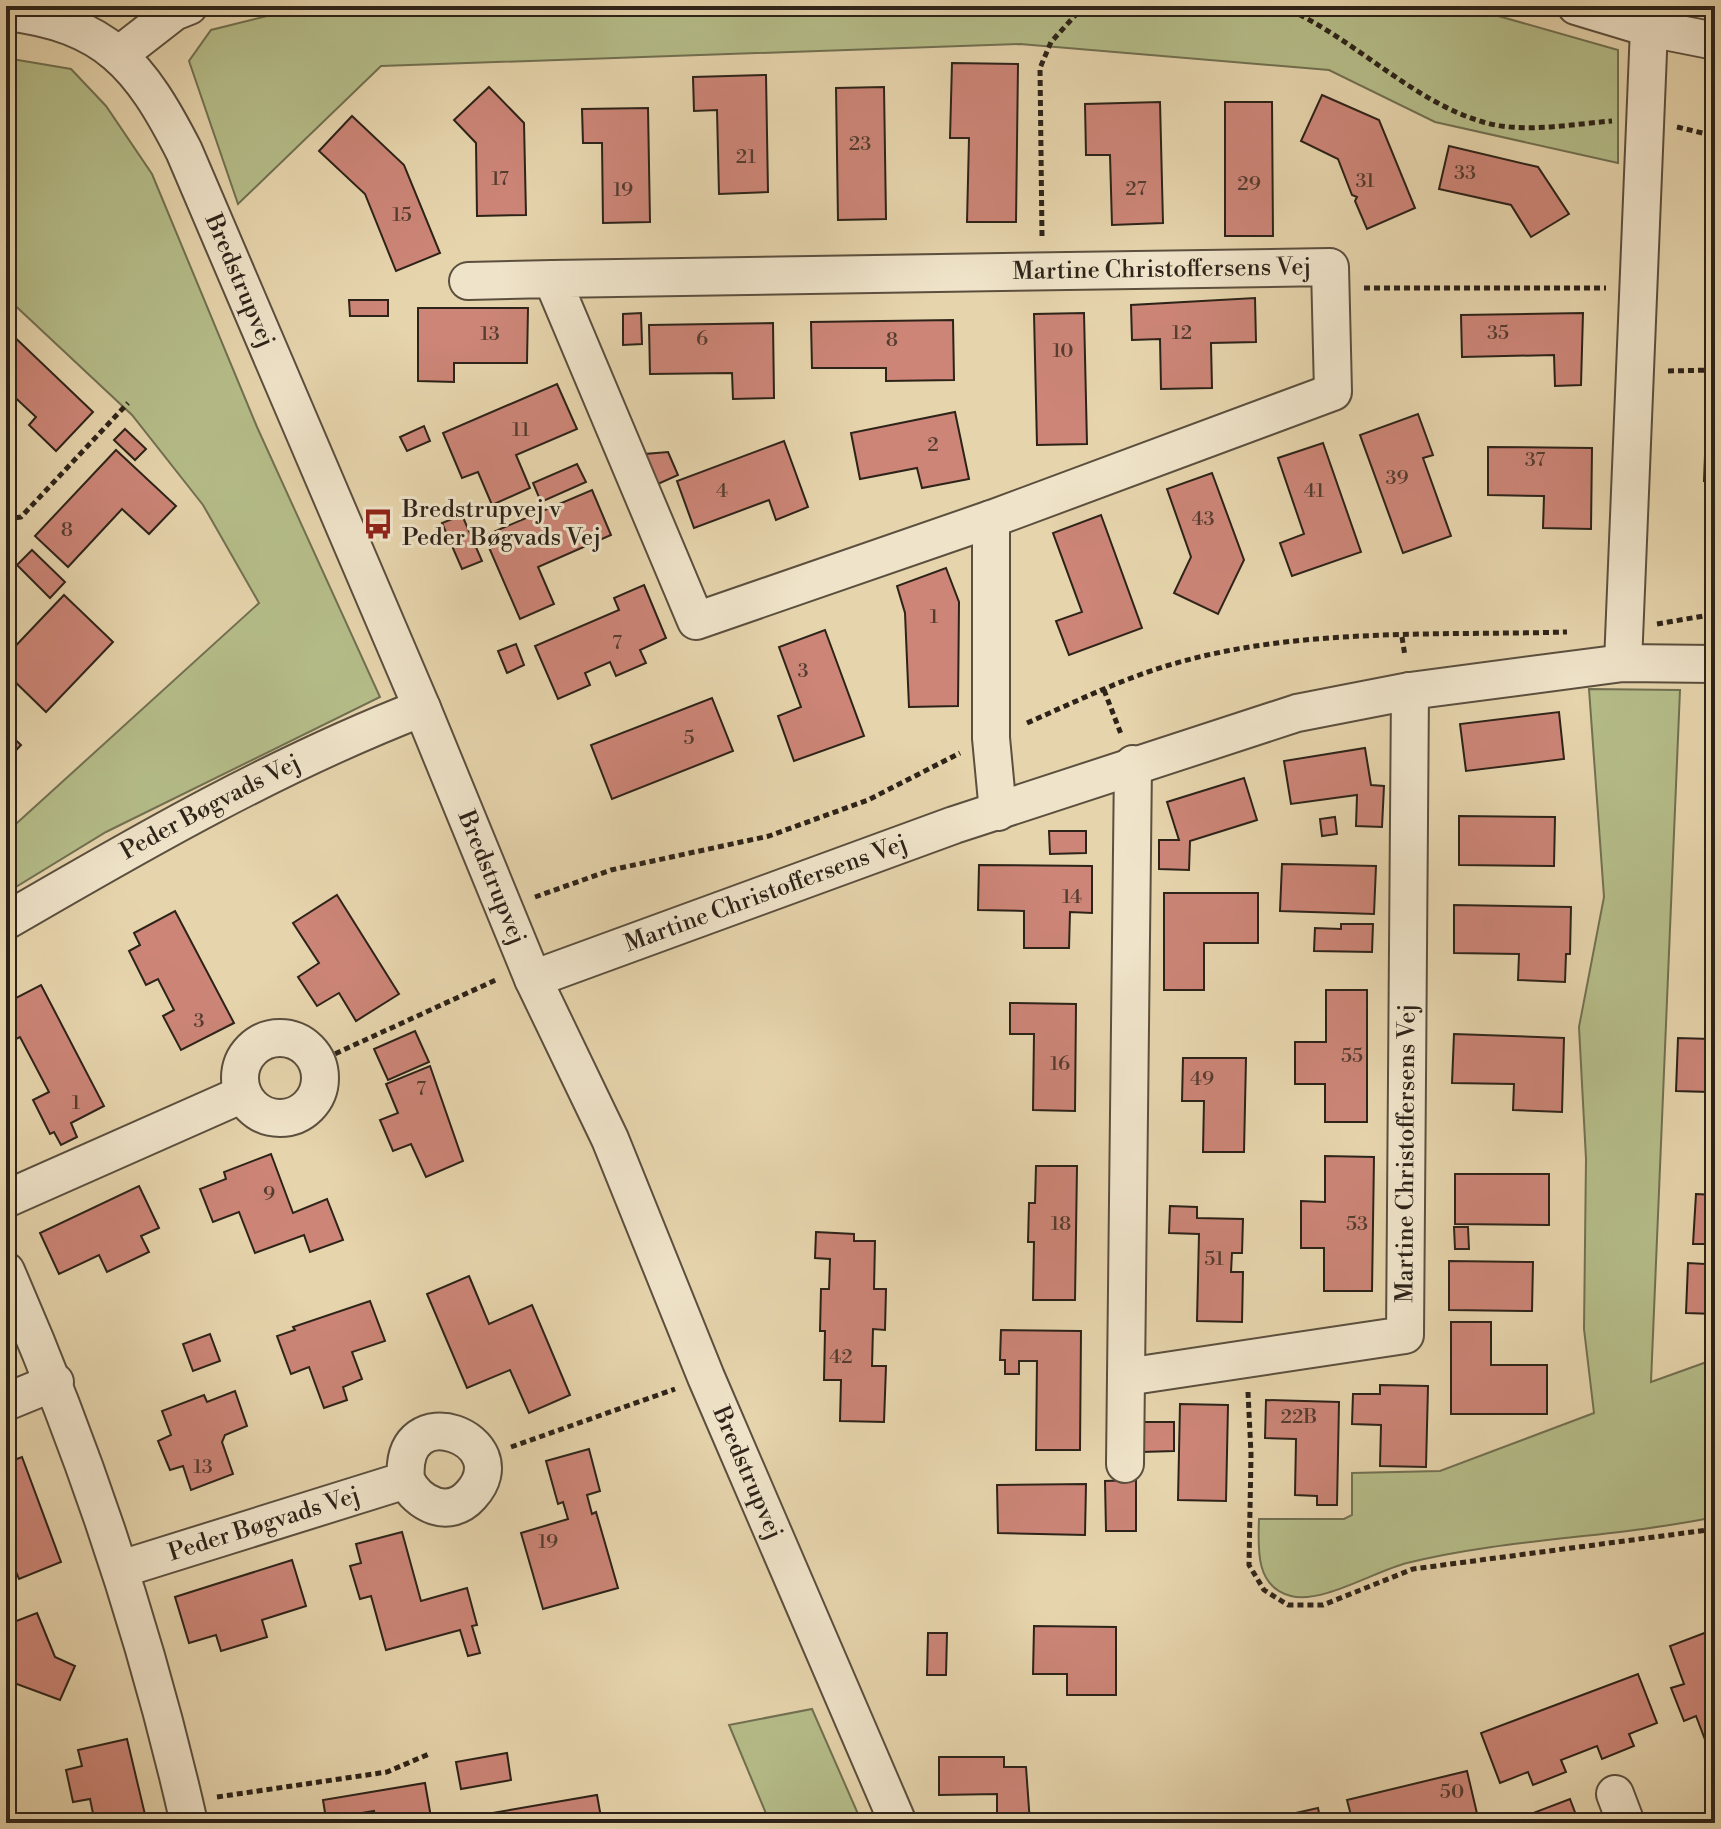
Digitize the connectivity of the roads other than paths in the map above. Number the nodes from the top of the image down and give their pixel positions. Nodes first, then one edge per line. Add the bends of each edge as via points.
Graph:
1 (189, 6) edge
2 (1576, 6) edge
3 (6, 12) edge
4 (1649, 28) junction
5 (1715, 41) edge
6 (120, 54) junction
7 (552, 279) junction
8 (468, 281) dead end
9 (991, 519) junction
10 (1624, 646) junction
11 (1715, 664) edge
12 (1410, 691) junction
13 (422, 708) junction
14 (1133, 764) junction
15 (998, 812) junction
16 (6, 921) edge
17 (522, 976) junction
18 (243, 1094) junction
19 (6, 1199) edge
20 (6, 1271) edge
21 (1126, 1377) junction
22 (55, 1382) junction
23 (6, 1402) edge
24 (1125, 1464) dead end
25 (406, 1480) junction
26 (121, 1569) junction
27 (187, 1812) edge
28 (898, 1823) edge

1 - 6 street via 166,17
2 - 4 street
3 - 6 street, Bredstrupvej via 76,29
4 - 5 street
4 - 10 street
6 - 13 street, Bredstrupvej via 143,79 184,151
7 - 8 street, Martine Christoffersens Vej
7 - 9 street, Martine Christoffersens Vej via 696,621
7 - 9 street, Martine Christoffersens Vej via 1330,267 1333,392
9 - 15 street via 991,738
10 - 11 street, Martine Christoffersens Vej
10 - 12 street, Martine Christoffersens Vej
12 - 14 street, Martine Christoffersens Vej via 1297,713
12 - 21 street, Martine Christoffersens Vej via 1405,1335
13 - 16 street, Peder Bøgvads Vej via 134,846
13 - 17 street, Bredstrupvej via 504,907
14 - 15 street, Martine Christoffersens Vej
14 - 21 street
15 - 17 street, Martine Christoffersens Vej
17 - 28 street, Bredstrupvej via 610,1139
18 - 18 street via 265,1115 296,1115 318,1093 317,1062 295,1041 264,1041 242,1063
18 - 19 street
20 - 22 street
21 - 24 street
22 - 23 street
22 - 26 street
25 - 25 street via 425,1503 454,1506 478,1487 481,1457 462,1435 433,1432 409,1450
25 - 26 street, Peder Bøgvads Vej
26 - 27 street

